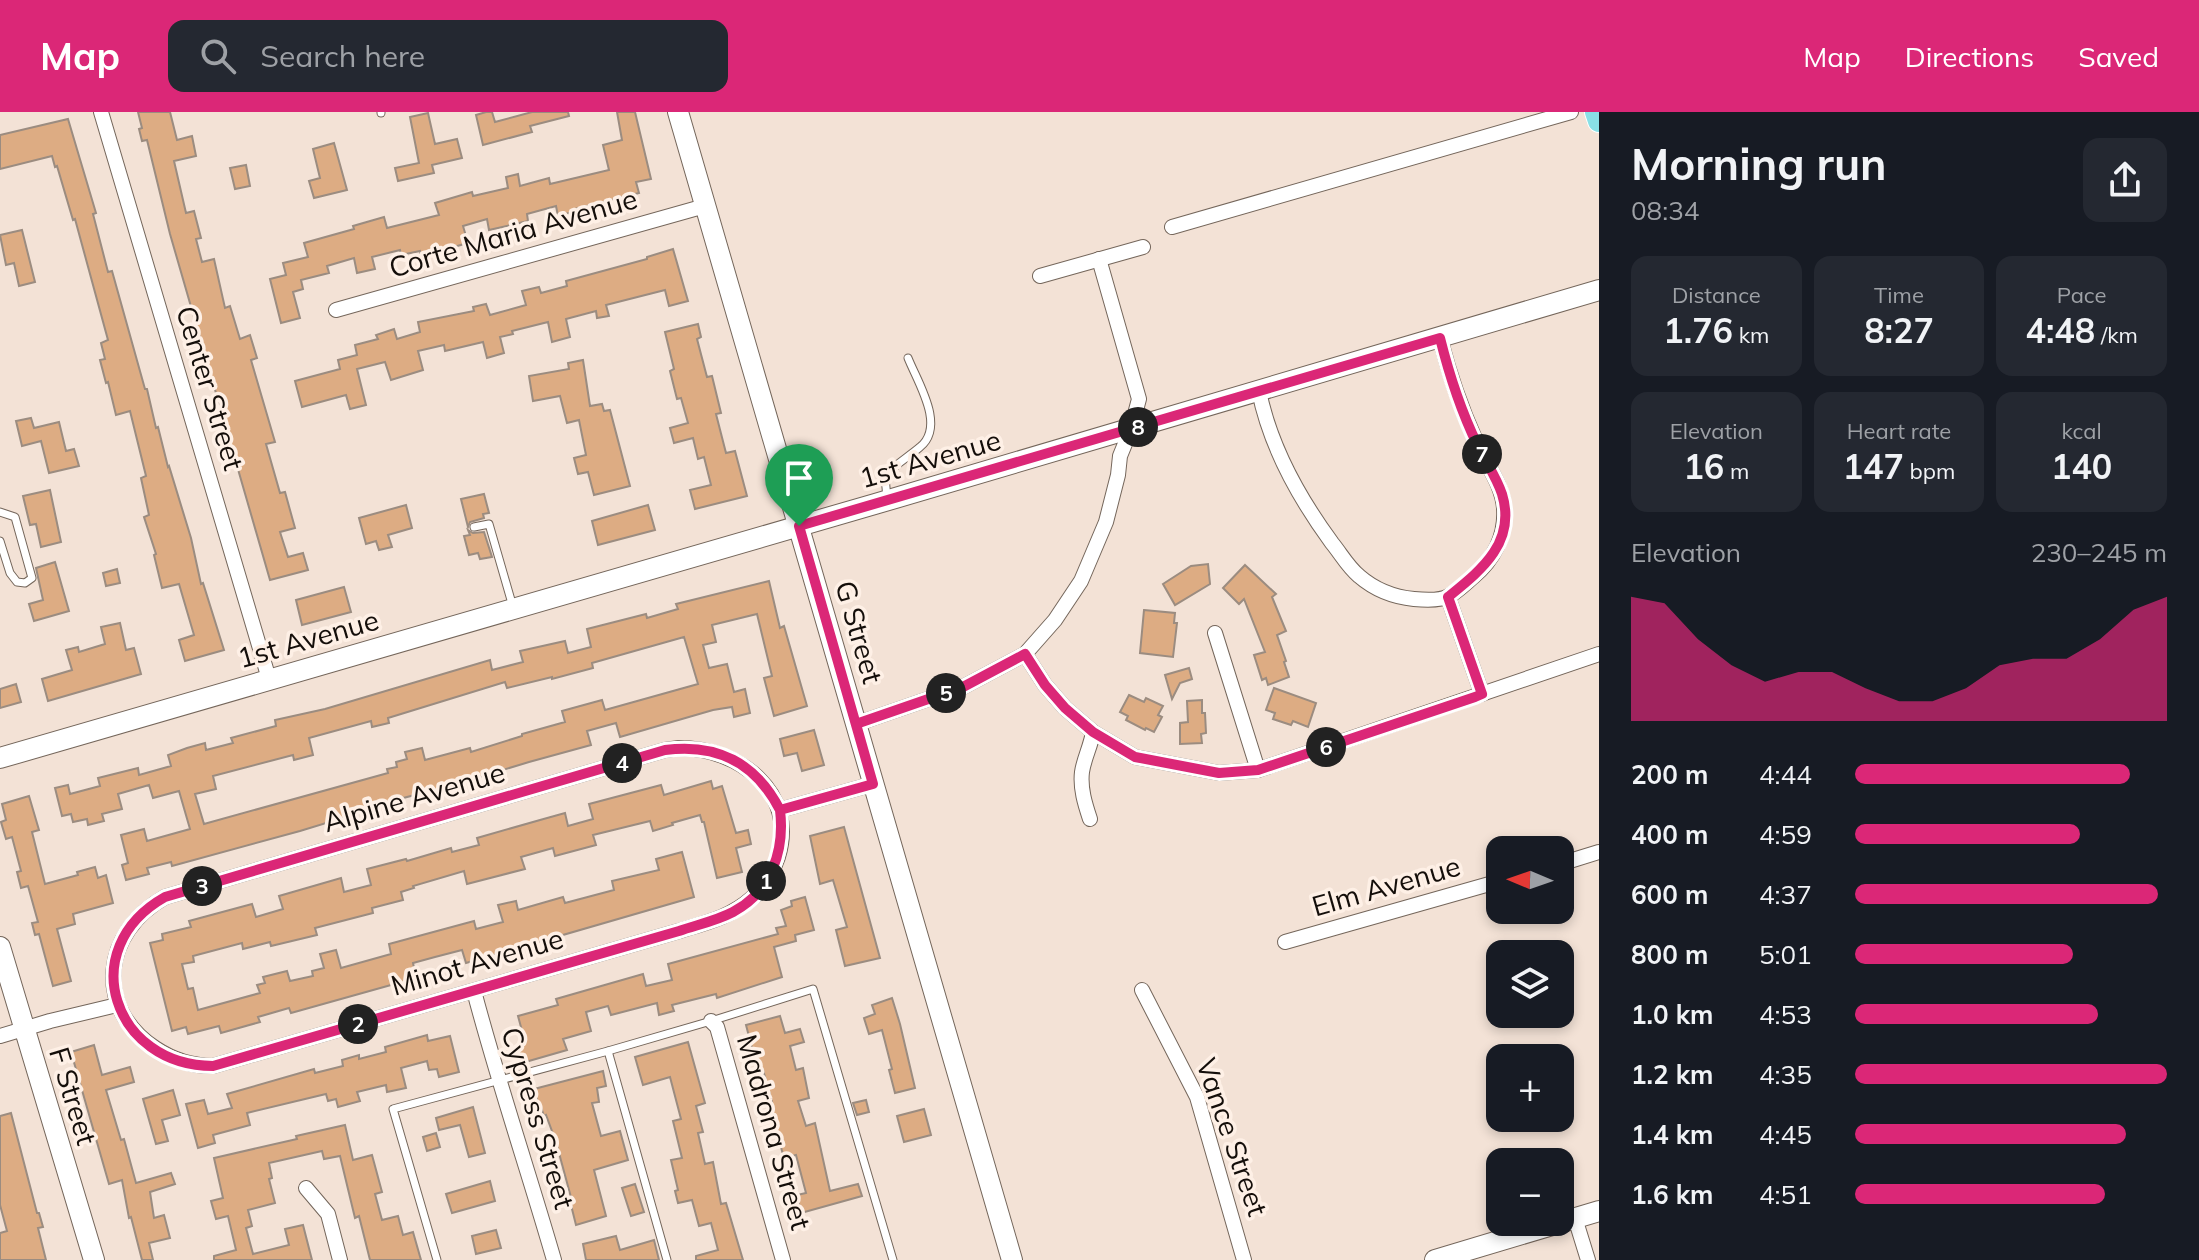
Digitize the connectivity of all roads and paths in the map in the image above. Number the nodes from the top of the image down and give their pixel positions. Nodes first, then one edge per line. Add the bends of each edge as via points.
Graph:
1 (101, 112) edge
2 (678, 112) edge
3 (1571, 112) edge
4 (1596, 112) edge
5 (1599, 121) edge
6 (705, 206) junction
7 (1172, 227) dead end
8 (1143, 247) dead end
9 (1099, 259) junction
10 (1040, 276) dead end
11 (1599, 290) edge
12 (336, 310) dead end
13 (1440, 338) junction
14 (908, 358) dead end
15 (1259, 391) junction
16 (1131, 429) junction
17 (887, 501) junction
18 (0, 512) edge
19 (799, 526) junction
20 (474, 527) dead end
21 (0, 541) edge
22 (1448, 597) junction
23 (514, 609) junction
24 (1215, 633) dead end
25 (1025, 654) junction
26 (1599, 654) edge
27 (269, 679) junction
28 (1482, 694) junction
29 (856, 724) junction
30 (1093, 732) junction
31 (0, 758) edge
32 (1258, 770) junction
33 (873, 784) junction
34 (780, 810) junction
35 (1090, 819) dead end
36 (1599, 852) edge
37 (1574, 860) edge
38 (1486, 885) edge
39 (1285, 942) dead end
40 (0, 947) edge
41 (1142, 990) dead end
42 (474, 991) junction
43 (117, 1005) junction
44 (711, 1021) junction
45 (24, 1029) junction
46 (0, 1036) edge
47 (608, 1051) junction
48 (499, 1081) junction
49 (306, 1188) dead end
50 (1599, 1211) edge
51 (1575, 1218) junction
52 (94, 1260) edge
53 (340, 1260) edge
54 (437, 1260) edge
55 (554, 1260) edge
56 (667, 1260) edge
57 (783, 1260) edge
58 (893, 1260) edge
59 (1012, 1260) edge
60 (1244, 1260) edge
61 (1435, 1260) edge
62 (1588, 1260) edge

1 - 27 street, Center Street
2 - 6 street, G Street
3 - 7 street
4 - 5 main road
6 - 12 street, Corte Maria Avenue
6 - 19 street, G Street
8 - 9 street
9 - 10 street
9 - 16 street via 1139,399
11 - 13 street, 1st Avenue
13 - 15 street, 1st Avenue
13 - 22 street via 1504,509 1494,553
14 - 17 lane via 932,417 931,433 885,477
15 - 16 street, 1st Avenue
15 - 22 street via 1265,419 1294,485 1351,569 1391,594 1419,600
16 - 17 street, 1st Avenue
16 - 25 street via 1091,560 1061,612
17 - 19 street, 1st Avenue
18 - 21 lane via 15,517 32,578 17,582
19 - 23 street, 1st Avenue
19 - 29 street, G Street
20 - 23 lane via 489,524
22 - 28 street
23 - 27 street, 1st Avenue
24 - 32 street
25 - 29 street via 963,687
25 - 30 street via 1065,708
26 - 28 street
27 - 31 street, 1st Avenue
28 - 32 street
29 - 33 street, G Street
30 - 32 street via 1135,757 1219,773
30 - 35 street via 1082,771
33 - 34 street
33 - 59 street, G Street
34 - 42 street, Minot Avenue via 783,831 775,864 754,897 734,912
34 - 43 street, Alpine Avenue via 747,768 722,754 679,748 165,897 135,920 121,941 113,976
36 - 37 street
38 - 39 street, Elm Avenue
40 - 45 street, F Street
41 - 60 street, Vance Street via 1197,1097
42 - 43 street, Minot Avenue via 213,1066 185,1063 159,1051 130,1026
42 - 48 street, Cypress Street
43 - 45 street
44 - 47 lane
44 - 57 street, Madrona Street via 717,1027
44 - 58 lane via 813,989
45 - 46 street
45 - 52 street, F Street
47 - 48 lane
47 - 56 lane
48 - 54 lane via 393,1109
48 - 55 street, Cypress Street
49 - 53 street via 328,1214
50 - 51 street
51 - 61 street
51 - 62 street

